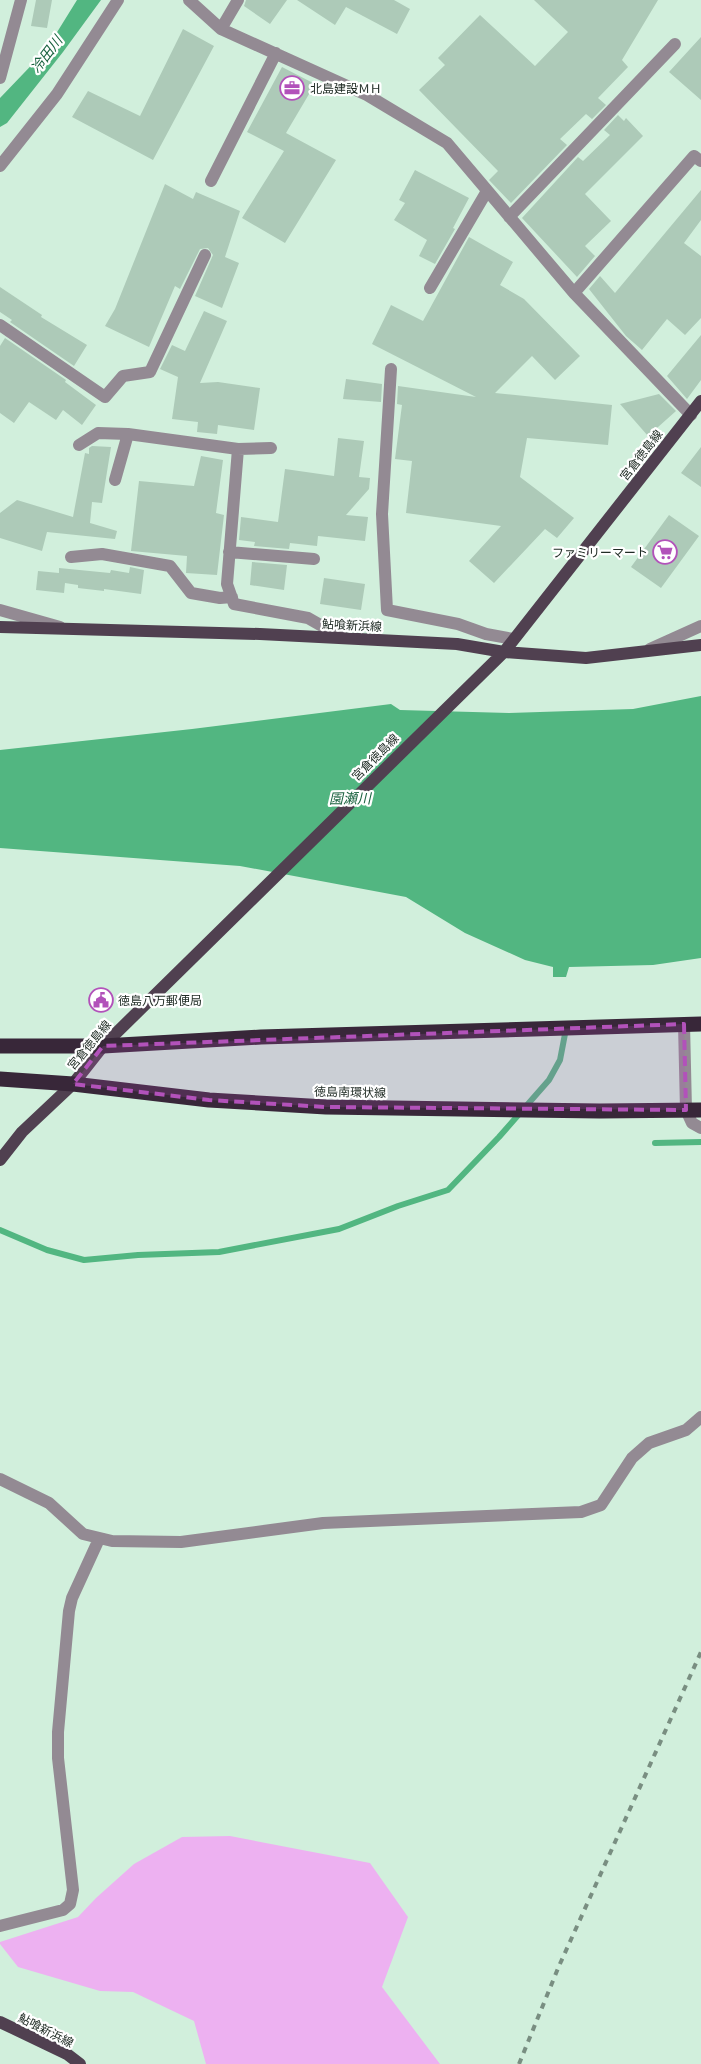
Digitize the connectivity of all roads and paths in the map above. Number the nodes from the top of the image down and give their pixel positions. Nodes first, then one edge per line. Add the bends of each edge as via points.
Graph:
1 (21, 0) edge
2 (118, 0) edge
3 (189, 0) edge
4 (238, 0) edge
5 (221, 28) junction
6 (6, 29) edge
7 (675, 44) dead end
8 (276, 53) junction
9 (0, 78) edge
10 (701, 162) edge
11 (0, 166) edge
12 (211, 181) dead end
13 (487, 191) junction
14 (509, 217) junction
15 (205, 255) dead end
16 (430, 288) dead end
17 (574, 293) junction
18 (0, 324) edge
19 (391, 369) dead end
20 (701, 401) edge
21 (691, 415) junction
22 (128, 434) junction
23 (79, 446) dead end
24 (271, 448) dead end
25 (238, 449) junction
26 (115, 480) dead end
27 (229, 552) junction
28 (71, 557) dead end
29 (314, 559) dead end
30 (232, 597) junction
31 (0, 610) edge
32 (701, 626) edge
33 (0, 627) edge
34 (68, 629) junction
35 (343, 638) junction
36 (513, 639) junction
37 (701, 645) edge
38 (504, 652) junction
39 (646, 652) junction
40 (684, 1024) junction
41 (701, 1024) edge
42 (0, 1046) edge
43 (102, 1046) junction
44 (0, 1079) edge
45 (74, 1084) junction
46 (693, 1110) edge
47 (701, 1128) edge
48 (0, 1160) edge
49 (701, 1417) edge
50 (0, 1479) edge
51 (99, 1539) junction
52 (0, 1926) edge
53 (0, 2022) edge
54 (80, 2064) edge

1 - 6 street
2 - 11 street via 57,94
3 - 5 street
4 - 5 street
5 - 8 street
6 - 9 street
7 - 14 street
8 - 12 street
8 - 13 street via 367,95 447,143
10 - 17 street via 694,156
13 - 14 street
13 - 16 street
14 - 17 street
15 - 18 street via 150,372 123,376 105,397
17 - 21 street
19 - 36 street via 382,514 387,610
20 - 21 main road, 宮倉徳島線
21 - 36 main road, 宮倉徳島線
22 - 23 street via 98,434
22 - 25 street
22 - 26 street
24 - 25 street
25 - 27 street
27 - 29 street
27 - 30 street via 227,584
28 - 30 street via 102,554 170,566 191,593
30 - 35 street via 234,604 308,618
31 - 34 street
32 - 39 street
33 - 34 main road, 鮎喰新浜線
34 - 35 main road, 鮎喰新浜線
35 - 38 main road, 鮎喰新浜線 via 457,644
36 - 38 main road, 宮倉徳島線
37 - 39 main road, 鮎喰新浜線
38 - 39 main road, 鮎喰新浜線 via 586,658
38 - 43 main road, 宮倉徳島線
40 - 41 highway
40 - 43 highway via 261,1037
40 - 46 street
42 - 43 highway
43 - 45 main road, 宮倉徳島線
44 - 45 highway, 徳島南環状線
45 - 46 highway, 徳島南環状線 via 209,1100 326,1107
45 - 48 main road, 宮倉徳島線 via 22,1132
46 - 47 street via 692,1123
49 - 51 street via 686,1430 649,1443 632,1458 601,1506 582,1512 323,1523 181,1542
50 - 51 street via 49,1503 83,1534
51 - 52 street via 68,1611 58,1732 73,1890 70,1904 63,1910
53 - 54 main road, 鮎喰新浜線 via 67,2054

